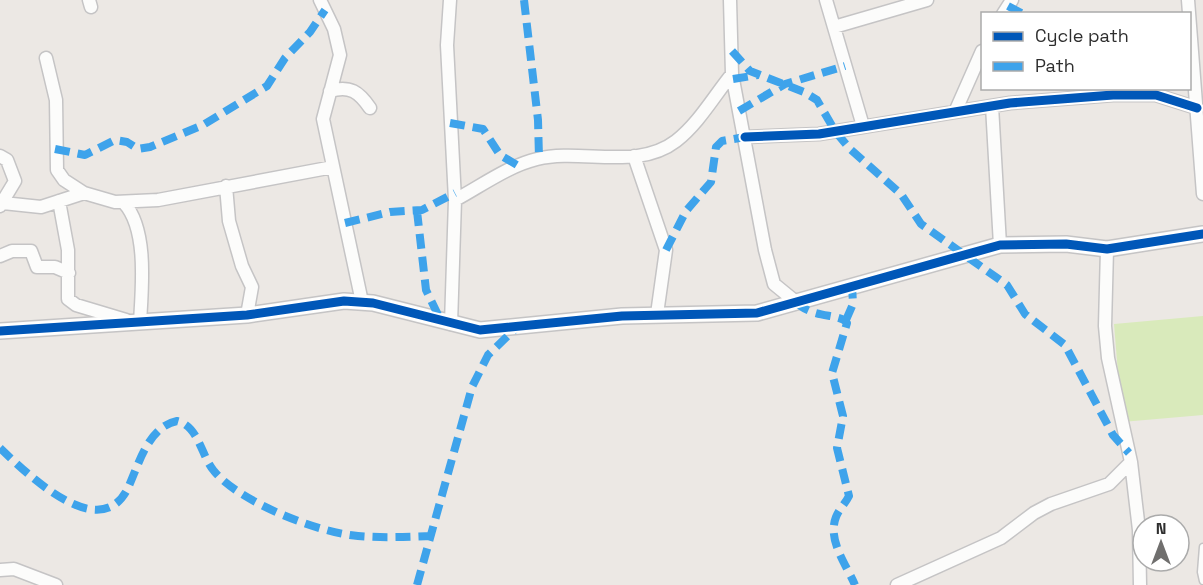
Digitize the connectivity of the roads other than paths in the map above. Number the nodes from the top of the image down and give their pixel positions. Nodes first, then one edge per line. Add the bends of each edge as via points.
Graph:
1 (320, 0) edge
2 (450, 0) edge
3 (730, 0) edge
4 (826, 0) edge
5 (927, 0) edge
6 (834, 27) junction
7 (1191, 44) edge
8 (981, 53) edge
9 (46, 58) dead end
10 (732, 74) junction
11 (330, 91) junction
12 (992, 106) junction
13 (370, 108) dead end
14 (1197, 108) junction
15 (955, 112) junction
16 (863, 126) junction
17 (745, 137) junction
18 (0, 156) edge
19 (634, 156) junction
20 (333, 167) junction
21 (226, 186) junction
22 (84, 194) junction
23 (1203, 194) edge
24 (455, 200) junction
25 (59, 201) junction
26 (124, 203) junction
27 (2, 205) edge
28 (1203, 234) edge
29 (1000, 245) junction
30 (1107, 249) junction
31 (0, 256) edge
32 (69, 273) junction
33 (362, 302) junction
34 (796, 302) junction
35 (657, 314) junction
36 (247, 315) junction
37 (137, 322) junction
38 (451, 324) junction
39 (0, 332) edge
40 (1131, 462) junction
41 (1203, 547) edge
42 (0, 570) edge
43 (1203, 581) edge
44 (56, 585) edge
45 (897, 585) edge
46 (1140, 585) edge

1 - 11 street via 339,43 339,65
2 - 24 street via 447,45
3 - 10 street
4 - 6 street
5 - 6 street
6 - 16 street
7 - 14 street
8 - 15 street
9 - 22 street via 56,100 57,170
10 - 17 street
10 - 19 street via 676,141 656,152
11 - 13 street via 354,90
11 - 20 street via 323,119
12 - 14 street via 1059,98 1156,95
12 - 15 street
12 - 29 street
14 - 23 street
15 - 16 street
16 - 17 street via 819,134
17 - 34 street via 770,273 782,293
18 - 27 street via 7,160 15,181
19 - 24 street via 539,158 517,165
19 - 35 street via 666,250
20 - 21 street
20 - 33 street
21 - 26 street
21 - 36 street via 229,221 252,287
22 - 25 street
22 - 26 street
24 - 38 street
25 - 27 street via 41,207
25 - 32 street
26 - 37 street via 135,216 140,245
28 - 30 street
29 - 30 street via 1066,244
29 - 34 street
30 - 40 street via 1108,358
31 - 32 street via 12,251 31,251 37,267 55,267
32 - 37 street via 70,302
33 - 36 street
33 - 38 street
34 - 35 street via 757,313
35 - 38 street via 480,330
36 - 37 street
37 - 39 street
40 - 45 street via 1109,484 1051,504 1001,538
40 - 46 street via 1139,530
41 - 43 lane
42 - 44 street via 14,569

